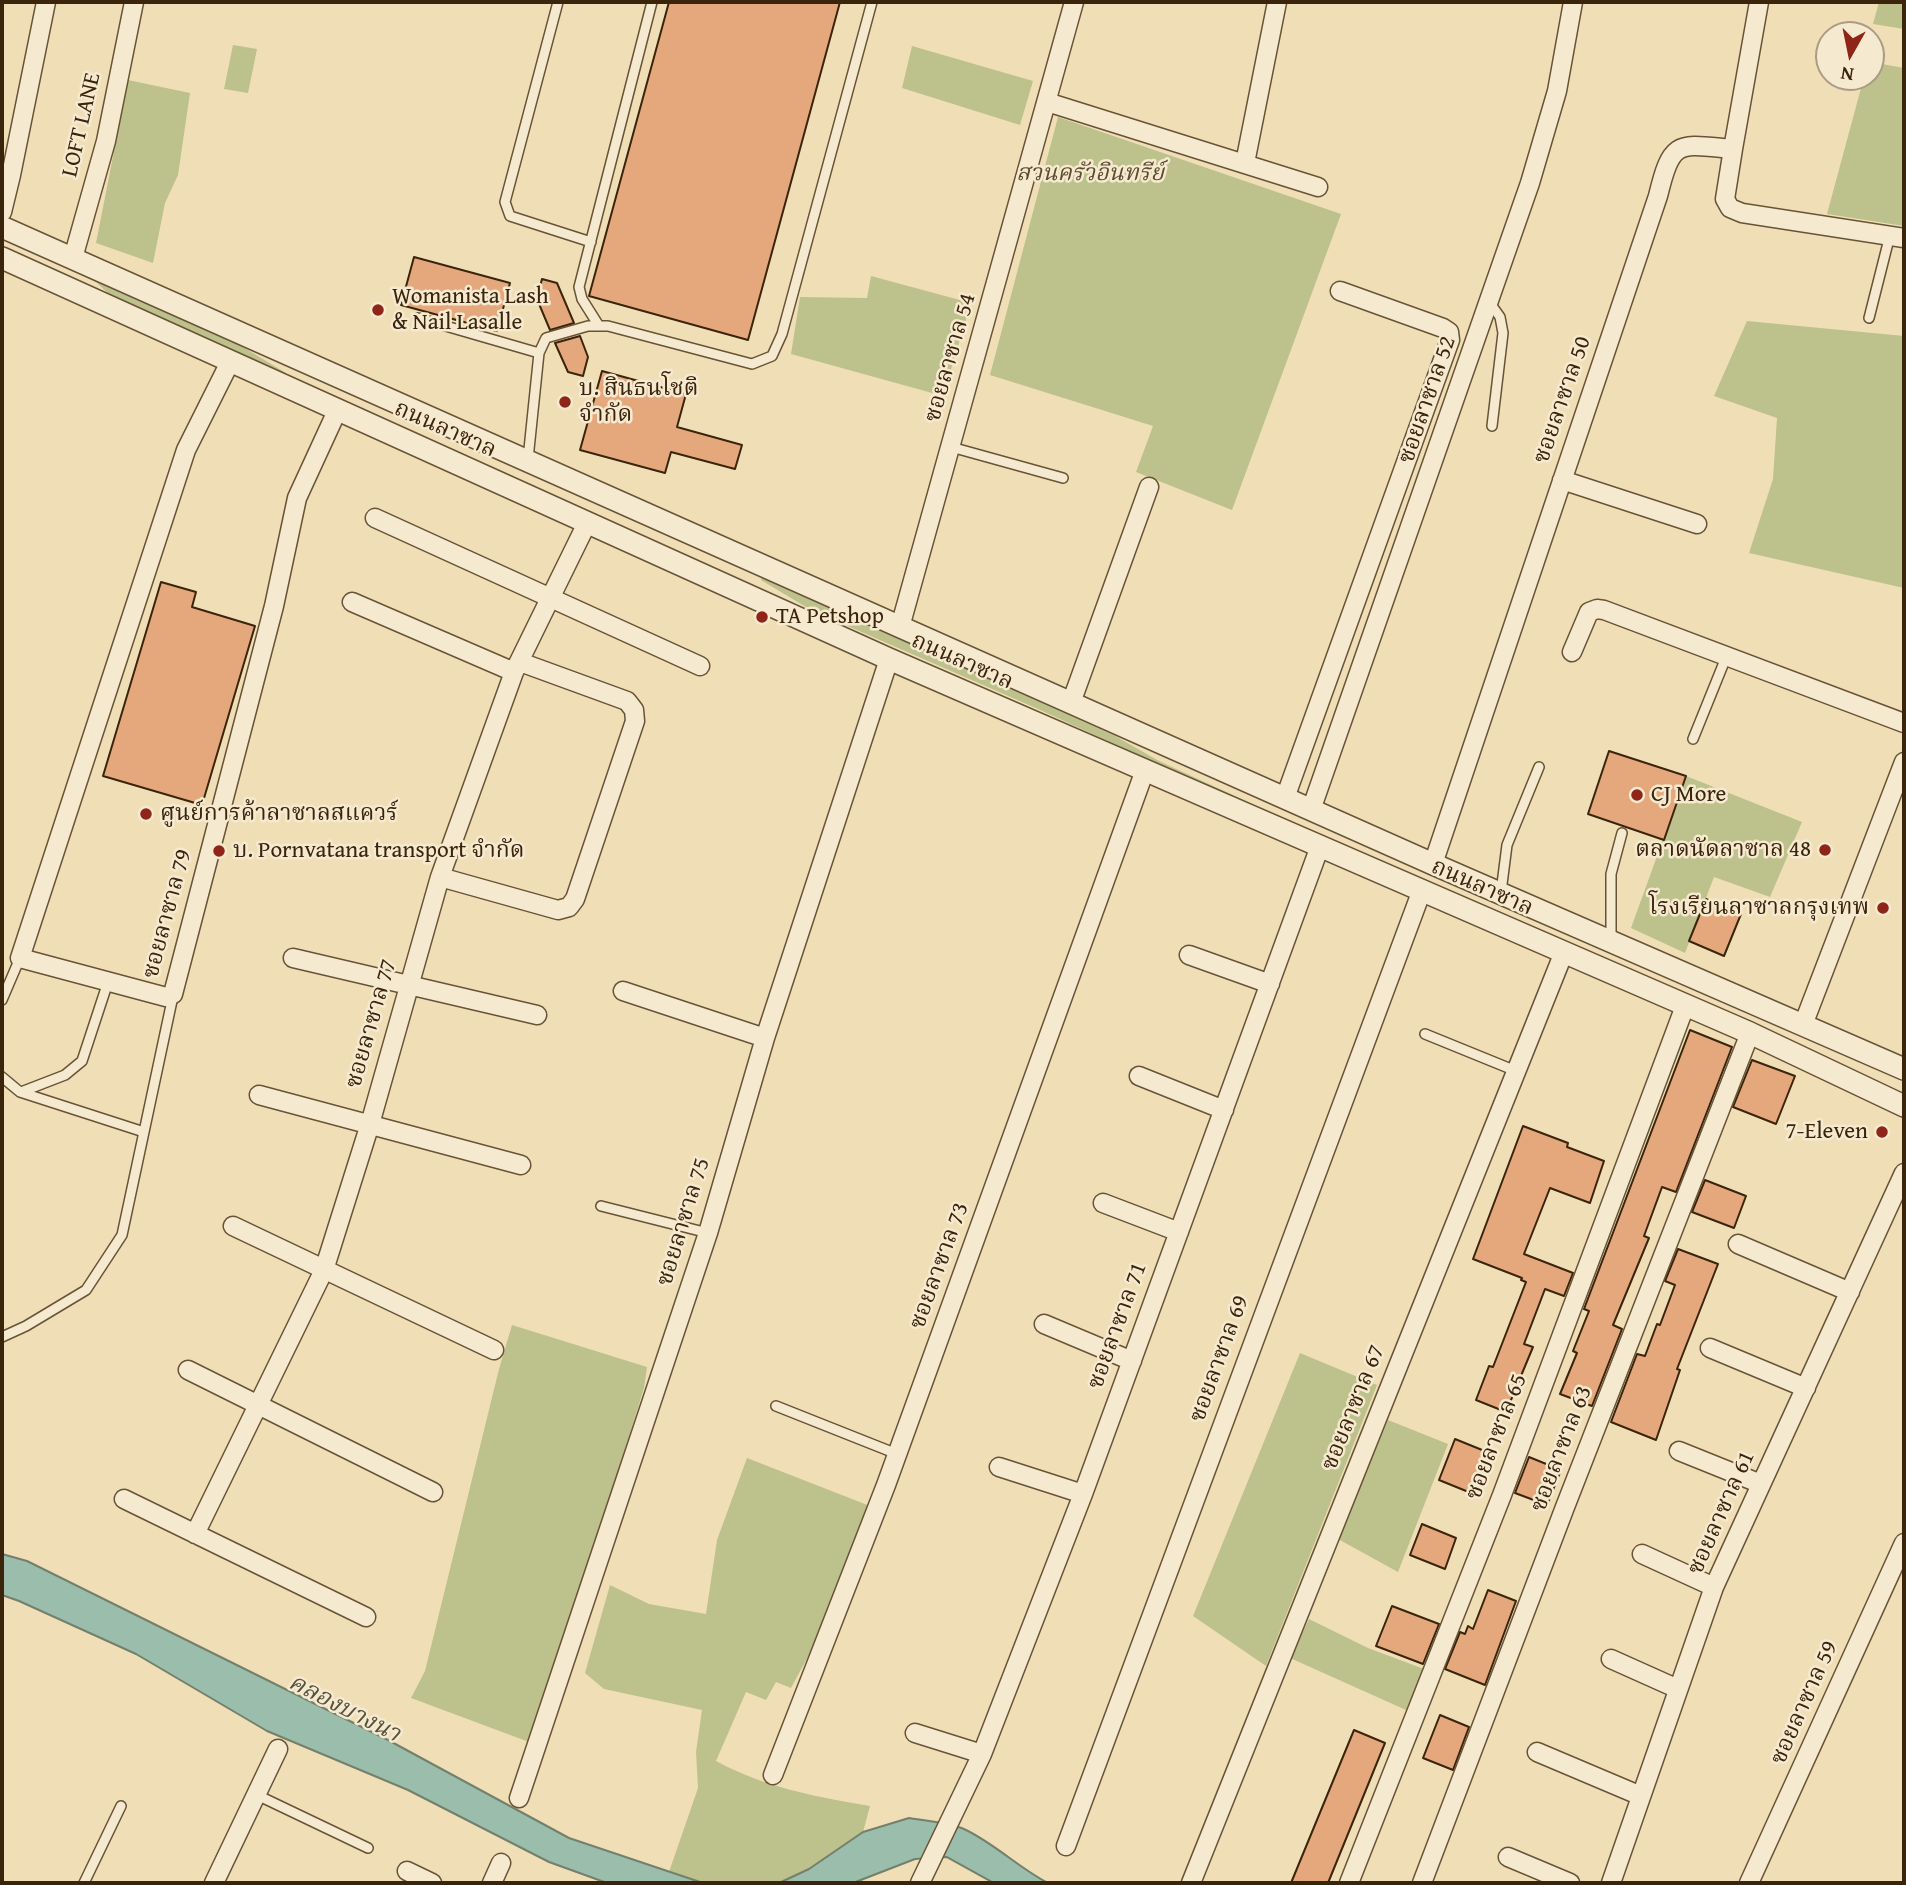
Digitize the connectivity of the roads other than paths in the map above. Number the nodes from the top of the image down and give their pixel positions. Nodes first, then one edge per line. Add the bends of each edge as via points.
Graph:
1 (46, 2) edge
2 (135, 2) edge
3 (558, 2) edge
4 (652, 2) edge
5 (872, 2) edge
6 (1074, 2) edge
7 (1277, 2) edge
8 (1573, 2) edge
9 (1759, 2) edge
10 (1047, 103) junction
11 (1733, 149) junction
12 (1245, 163) junction
13 (1318, 187) dead end
14 (2, 212) edge
15 (2, 227) edge
16 (1897, 236) edge
17 (591, 242) junction
18 (45, 246) junction
19 (2, 258) edge
20 (73, 258) junction
21 (1340, 291) dead end
22 (93, 299) junction
23 (1489, 301) junction
24 (418, 318) dead end
25 (1869, 318) dead end
26 (599, 326) junction
27 (245, 335) junction
28 (540, 354) junction
29 (230, 362) junction
30 (337, 411) junction
31 (1492, 426) dead end
32 (951, 447) junction
33 (528, 461) junction
34 (477, 473) junction
35 (558, 474) junction
36 (1063, 478) dead end
37 (1562, 481) junction
38 (1149, 487) dead end
39 (374, 518) dead end
40 (587, 523) junction
41 (1697, 524) dead end
42 (549, 599) junction
43 (352, 602) dead end
44 (774, 607) junction
45 (900, 627) junction
46 (1572, 653) dead end
47 (1727, 655) junction
48 (889, 659) junction
49 (700, 666) dead end
50 (517, 667) junction
51 (1071, 703) junction
52 (1904, 723) edge
53 (1138, 733) junction
54 (1693, 739) dead end
55 (1904, 762) edge
56 (1539, 767) dead end
57 (1145, 770) junction
58 (1298, 804) junction
59 (1241, 813) junction
60 (1265, 824) junction
61 (1622, 833) dead end
62 (1320, 846) junction
63 (1433, 864) junction
64 (440, 877) junction
65 (1393, 878) junction
66 (1422, 890) junction
67 (1500, 894) junction
68 (1611, 941) junction
69 (1556, 948) junction
70 (1189, 955) dead end
71 (20, 958) junction
72 (293, 958) dead end
73 (108, 982) junction
74 (408, 984) junction
75 (1270, 984) junction
76 (623, 991) dead end
77 (173, 994) junction
78 (2, 1000) edge
79 (1685, 1006) junction
80 (537, 1015) dead end
81 (1803, 1025) junction
82 (1750, 1033) junction
83 (1425, 1034) dead end
84 (765, 1038) junction
85 (1904, 1069) edge
86 (1516, 1071) junction
87 (1139, 1076) dead end
88 (2, 1077) edge
89 (20, 1092) junction
90 (260, 1095) dead end
91 (1904, 1106) edge
92 (1224, 1110) junction
93 (370, 1124) junction
94 (144, 1132) junction
95 (521, 1165) dead end
96 (1904, 1173) edge
97 (1103, 1203) dead end
98 (601, 1206) dead end
99 (233, 1226) dead end
100 (1179, 1232) junction
101 (708, 1233) junction
102 (1738, 1244) dead end
103 (324, 1270) junction
104 (1850, 1292) junction
105 (1044, 1324) dead end
106 (2, 1337) edge
107 (1710, 1348) dead end
108 (494, 1350) dead end
109 (1132, 1361) junction
110 (188, 1370) dead end
111 (1806, 1388) junction
112 (258, 1405) junction
113 (776, 1406) dead end
114 (1679, 1451) dead end
115 (897, 1454) junction
116 (999, 1467) dead end
117 (1761, 1485) junction
118 (433, 1492) dead end
119 (1083, 1494) junction
120 (124, 1499) dead end
121 (195, 1534) junction
122 (1642, 1554) dead end
123 (1902, 1555) edge
124 (1714, 1587) junction
125 (366, 1617) dead end
126 (1611, 1659) dead end
127 (1678, 1689) junction
128 (915, 1733) dead end
129 (278, 1749) dead end
130 (1538, 1752) dead end
131 (982, 1754) junction
132 (773, 1775) dead end
133 (257, 1795) junction
134 (1641, 1796) junction
135 (519, 1798) dead end
136 (121, 1806) dead end
137 (1066, 1846) dead end
138 (368, 1848) dead end
139 (1508, 1857) dead end
140 (501, 1864) dead end
141 (407, 1871) dead end
142 (921, 1881) edge
143 (84, 1883) edge
144 (214, 1883) edge
145 (432, 1883) edge
146 (492, 1883) edge
147 (1191, 1883) edge
148 (1349, 1883) edge
149 (1422, 1883) edge
150 (1570, 1883) edge
151 (1611, 1883) edge
152 (1749, 1883) edge

1 - 14 street
2 - 20 street, LOFT LANE via 106,142
3 - 17 lane via 505,202 510,216
4 - 17 lane
5 - 26 lane via 782,334 772,356 752,364
6 - 10 street, ซอยลาซาล 54
7 - 12 street
8 - 23 street, ซอยลาซาล 52 via 1557,91
9 - 11 street
10 - 12 street
10 - 32 street, ซอยลาซาล 54
11 - 16 street via 1725,199 1730,208
11 - 37 street, ซอยลาซาล 50 via 1686,145 1671,155
12 - 13 street
15 - 18 street, ถนนลาซาล
16 - 25 lane
17 - 26 lane via 579,287
18 - 20 street, ถนนลาซาล
18 - 22 street via 17,240 7,245 84,283
19 - 22 street, ถนนลาซาล
20 - 27 street, ถนนลาซาล
21 - 58 street via 1443,328 1450,332 1450,340
22 - 29 street, ถนนลาซาล
23 - 31 lane via 1500,317 1503,333
23 - 58 street, ซอยลาซาล 52
24 - 28 lane
26 - 28 lane via 546,338
27 - 33 street, ถนนลาซาล
27 - 34 street via 308,377 495,459 503,467 501,473
28 - 33 lane
29 - 30 street, ถนนลาซาล
29 - 71 street via 186,450
30 - 34 street, ถนนลาซาล
30 - 77 street, ซอยลาซาล 79 via 297,498 274,606
32 - 36 lane
32 - 45 street, ซอยลาซาล 54
33 - 35 street, ถนนลาซาล
34 - 40 street, ถนนลาซาล
35 - 44 street via 544,468 535,473 535,482 758,588
35 - 45 street, ถนนลาซาล
37 - 41 street
37 - 63 street, ซอยลาซาล 50
38 - 51 street
39 - 42 street
40 - 42 street, ซอยลาซาล 77
40 - 44 street, ถนนลาซาล
42 - 49 street
42 - 50 street, ซอยลาซาล 77
43 - 50 street
44 - 48 street, ถนนลาซาล
45 - 51 street, ถนนลาซาล
46 - 47 street via 1589,612 1597,609
47 - 52 street
47 - 54 lane
48 - 57 street, ถนนลาซาล
48 - 84 street, ซอยลาซาล 75
50 - 64 street, ซอยลาซาล 77
50 - 64 street via 626,701 634,710 635,721 575,899 558,910
51 - 53 street, ถนนลาซาล
53 - 58 street, ถนนลาซาล
53 - 59 street via 1153,748 1252,796 1257,807
55 - 81 street
56 - 67 lane via 1507,845
57 - 59 street, ถนนลาซาล
57 - 115 street, ซอยลาซาล 73
58 - 60 street
58 - 63 street, ถนนลาซาล
58 - 65 street via 1311,824 1405,869 1404,875
59 - 60 street, ถนนลาซาล
60 - 62 street, ถนนลาซาล
61 - 68 lane via 1611,874
62 - 65 street, ถนนลาซาล
62 - 75 street, ซอยลาซาล 71
63 - 67 street, ถนนลาซาล
63 - 69 street via 1444,891 1536,930
64 - 74 street, ซอยลาซาล 77
65 - 66 street, ถนนลาซาล
66 - 69 street, ถนนลาซาล
66 - 137 street, ซอยลาซาล 69
67 - 68 street, ถนนลาซาล
68 - 81 street, ถนนลาซาล
69 - 79 street, ถนนลาซาล
69 - 86 street, ซอยลาซาล 67
70 - 75 street
71 - 73 street, ซอยลาซาล 79
71 - 78 lane
72 - 74 street
73 - 77 street, ซอยลาซาล 79 via 166,997
73 - 89 lane via 82,1061 65,1075
74 - 80 street
74 - 93 street, ซอยลาซาล 77
75 - 92 street, ซอยลาซาล 71
76 - 84 street
77 - 94 lane
79 - 82 street, ถนนลาซาล
79 - 148 street, ซอยลาซาล 65 via 1502,1495
81 - 85 street, ถนนลาซาล
82 - 91 street, ถนนลาซาล
82 - 149 street, ซอยลาซาล 63
83 - 86 lane
84 - 101 street, ซอยลาซาล 75
86 - 147 street, ซอยลาซาล 67
87 - 92 street
88 - 89 lane
89 - 94 lane
90 - 93 street
92 - 100 street, ซอยลาซาล 71
93 - 95 street
93 - 103 street, ซอยลาซาล 77
94 - 106 lane via 122,1235 86,1290
96 - 104 street, ซอยลาซาล 61
97 - 100 street
98 - 101 lane
99 - 103 street
100 - 109 street, ซอยลาซาล 71
101 - 135 street, ซอยลาซาล 75
102 - 104 street
103 - 108 street
103 - 112 street, ซอยลาซาล 77
104 - 111 street, ซอยลาซาล 61
105 - 109 street
107 - 111 street
109 - 119 street, ซอยลาซาล 71
110 - 112 street
111 - 117 street, ซอยลาซาล 61
112 - 118 street
112 - 121 street, ซอยลาซาล 77
113 - 115 lane
114 - 117 street
115 - 132 street, ซอยลาซาล 73
116 - 119 street
117 - 124 street, ซอยลาซาล 61
119 - 131 street, ซอยลาซาล 71
120 - 121 street
121 - 125 street
122 - 124 street
123 - 152 street, ซอยลาซาล 59
124 - 127 street, ซอยลาซาล 61
126 - 127 street
127 - 134 street, ซอยลาซาล 61
128 - 131 street
129 - 133 street
130 - 134 street
131 - 142 street, ซอยลาซาล 71
133 - 138 lane
133 - 144 street
134 - 151 street, ซอยลาซาล 61
136 - 143 lane
139 - 150 street
140 - 146 street
141 - 145 street

